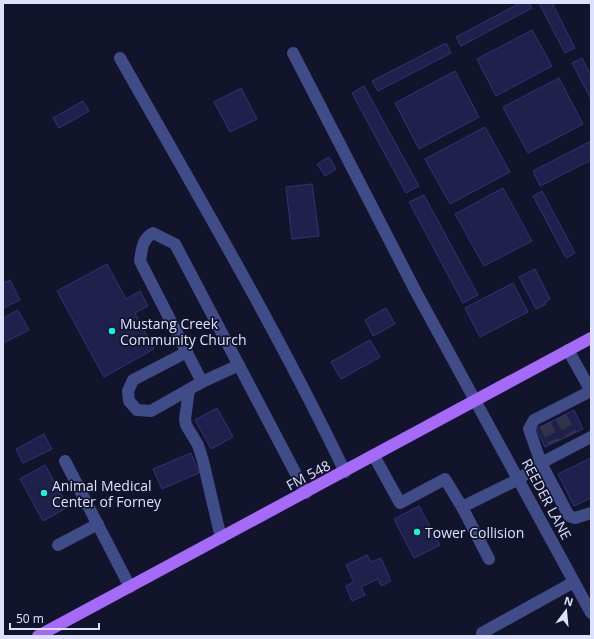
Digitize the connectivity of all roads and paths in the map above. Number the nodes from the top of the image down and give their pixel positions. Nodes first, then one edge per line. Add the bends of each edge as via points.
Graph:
1 (293, 52) dead end
2 (120, 58) dead end
3 (591, 338) edge
4 (568, 350) junction
5 (187, 352) junction
6 (239, 365) junction
7 (202, 382) junction
8 (189, 390) junction
9 (591, 391) edge
10 (476, 400) junction
11 (591, 437) edge
12 (374, 456) junction
13 (65, 461) dead end
14 (541, 463) junction
15 (345, 472) junction
16 (519, 479) junction
17 (306, 493) junction
18 (462, 507) junction
19 (591, 513) edge
20 (98, 524) junction
21 (221, 538) junction
22 (58, 546) dead end
23 (489, 559) dead end
24 (574, 582) junction
25 (130, 587) junction
26 (591, 613) edge
27 (482, 633) dead end
28 (38, 636) edge

1 - 10 street, REEDER LANE via 416,292
2 - 15 street via 305,392
3 - 4 main road, FM 548 / FM 548
4 - 9 street
4 - 10 main road, FM 548 / FM 548
5 - 6 street via 140,261 142,245 153,233 175,244
5 - 7 street
5 - 8 street via 133,380 128,391 129,401 137,410 151,411
6 - 7 street
6 - 17 street
7 - 8 street
8 - 21 street via 186,425 198,445 203,461
9 - 14 street via 544,420 534,420 529,430
10 - 12 main road, FM 548 / FM 548
10 - 16 street, REEDER LANE
11 - 14 street via 573,440 556,448
12 - 15 main road, FM 548 / FM 548
12 - 18 street via 400,503 445,479
13 - 20 street
14 - 16 street
14 - 19 street via 569,516 575,518
15 - 17 main road, FM 548 / FM 548
16 - 18 street
16 - 24 street, REEDER LANE
17 - 21 main road, FM 548 / FM 548
18 - 23 street
20 - 22 street
20 - 25 street
21 - 25 main road, FM 548 / FM 548
24 - 26 street, REEDER LANE
24 - 27 street
25 - 28 main road, FM 548 / FM 548

